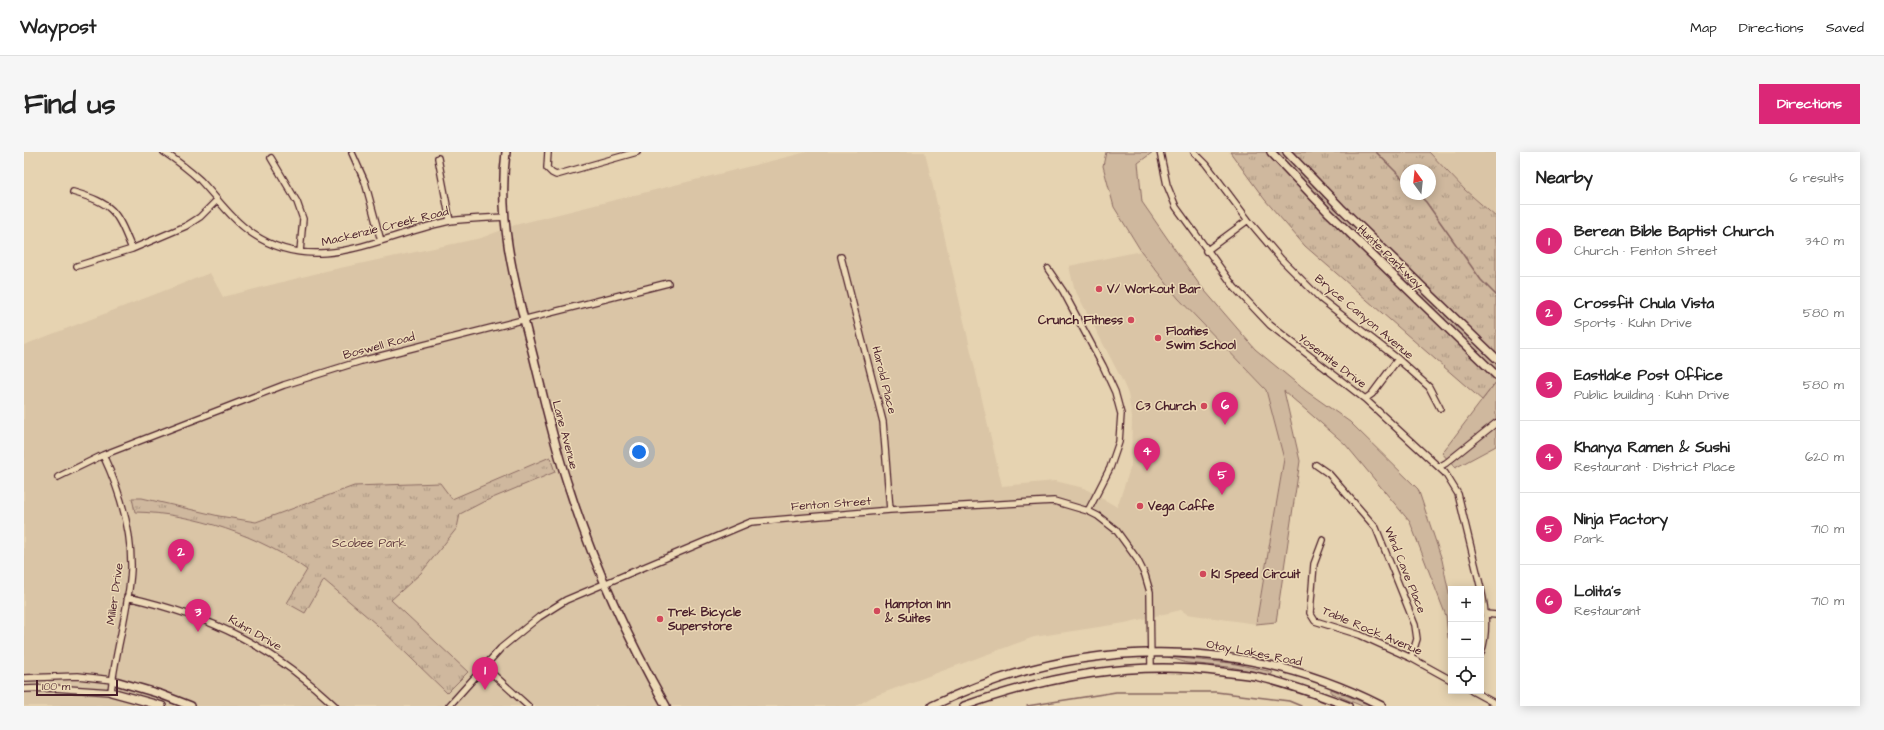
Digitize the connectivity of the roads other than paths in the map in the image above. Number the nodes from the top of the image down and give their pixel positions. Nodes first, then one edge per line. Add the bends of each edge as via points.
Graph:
1 (164, 152) edge
2 (506, 152) edge
3 (548, 152) edge
4 (637, 152) edge
5 (1160, 152) edge
6 (1194, 152) edge
7 (1271, 152) edge
8 (1287, 152) edge
9 (352, 153) edge
10 (271, 158) dead end
11 (438, 158) dead end
12 (73, 192) dead end
13 (217, 200) junction
14 (505, 217) junction
15 (1248, 220) junction
16 (450, 221) junction
17 (381, 241) junction
18 (132, 249) junction
19 (1206, 251) junction
20 (300, 252) junction
21 (841, 257) dead end
22 (77, 266) dead end
23 (1048, 269) dead end
24 (668, 283) dead end
25 (524, 320) junction
26 (1496, 358) edge
27 (1398, 359) junction
28 (1496, 375) edge
29 (1365, 399) junction
30 (1440, 408) dead end
31 (1496, 423) edge
32 (103, 455) junction
33 (1316, 465) dead end
34 (1439, 467) junction
35 (58, 477) dead end
36 (890, 510) junction
37 (1088, 511) junction
38 (1323, 540) dead end
39 (605, 583) junction
40 (1480, 586) edge
41 (127, 597) junction
42 (1484, 604) edge
43 (1486, 614) junction
44 (1496, 615) edge
45 (1484, 638) edge
46 (1152, 652) junction
47 (1411, 658) junction
48 (485, 667) junction
49 (1152, 668) junction
50 (24, 678) edge
51 (1448, 678) edge
52 (112, 680) junction
53 (24, 688) edge
54 (111, 692) junction
55 (1478, 694) edge
56 (1496, 704) edge
57 (162, 706) edge
58 (191, 706) edge
59 (335, 706) edge
60 (449, 706) edge
61 (528, 706) edge
62 (666, 706) edge
63 (932, 706) edge
64 (964, 706) edge
65 (1348, 706) edge
66 (1382, 706) edge

1 - 13 street, Mackenzie Creek Road via 199,179
2 - 14 main road, Lane Avenue via 502,190
3 - 4 street via 548,170 556,175
5 - 19 street, Yosemite Drive via 1169,195
6 - 15 street, Bryce Canyon Avenue
7 - 28 main road, Hunte Parkway via 1329,213
8 - 26 main road, Hunte Parkway
9 - 17 street via 368,193
10 - 20 street via 297,202 303,219
11 - 16 street
12 - 18 street via 104,203 116,214
13 - 18 street via 200,217 186,226
13 - 20 street, Mackenzie Creek Road via 253,234 278,248
14 - 16 street, Mackenzie Creek Road
14 - 25 main road, Lane Avenue via 515,283
15 - 19 street
15 - 27 street, Bryce Canyon Avenue via 1281,259 1321,299
16 - 17 street, Mackenzie Creek Road
17 - 20 street, Mackenzie Creek Road via 330,253
18 - 22 street
19 - 29 street, Yosemite Drive via 1235,288 1270,325
21 - 36 street, Harold Place via 884,422
23 - 37 street via 1063,291 1103,366 1116,392 1121,414 1119,442 1110,468
24 - 25 street, Boswell Road
25 - 32 street, Boswell Road via 361,361 284,384
25 - 39 main road, Lane Avenue via 568,486
27 - 29 street via 1372,394
27 - 30 street, Bryce Canyon Avenue via 1430,387
29 - 34 street, Yosemite Drive
31 - 34 street
32 - 35 street, Boswell Road
32 - 41 street, Miller Drive via 118,484 127,520 131,561
33 - 47 street, Wind Cave Place via 1329,474 1376,528 1415,626 1417,639
34 - 40 street, Yosemite Drive via 1458,494
36 - 37 street, Fenton Street via 1054,501
36 - 39 street, Fenton Street via 751,522
37 - 46 street, Fenton Street via 1116,530 1142,566 1151,602
38 - 47 street, Table Rock Avenue via 1314,564 1310,613 1315,621 1352,632
39 - 48 street, Fenton Street via 566,600 538,617 501,648
39 - 62 main road, Lane Avenue via 621,623
41 - 52 street, Miller Drive
41 - 59 street, Kuhn Drive via 165,606 218,625 258,646 306,680
42 - 43 street, Yosemite Drive
43 - 44 street
43 - 45 street, Yosemite Drive
46 - 49 street, Fenton Street
46 - 63 main road, Otay Lakes Road via 1104,655 1055,663 1002,677
46 - 66 main road, Otay Lakes Road via 1196,653 1244,660 1302,673
47 - 51 street, Table Rock Avenue
48 - 60 street, Fenton Street
48 - 61 street
49 - 64 main road, Otay Lakes Road via 1128,668 1062,677
49 - 65 main road, Otay Lakes Road via 1192,668 1258,677 1318,694
50 - 52 street via 78,676
52 - 54 street, Miller Drive
52 - 58 main road
53 - 54 street
54 - 57 main road
55 - 56 street

